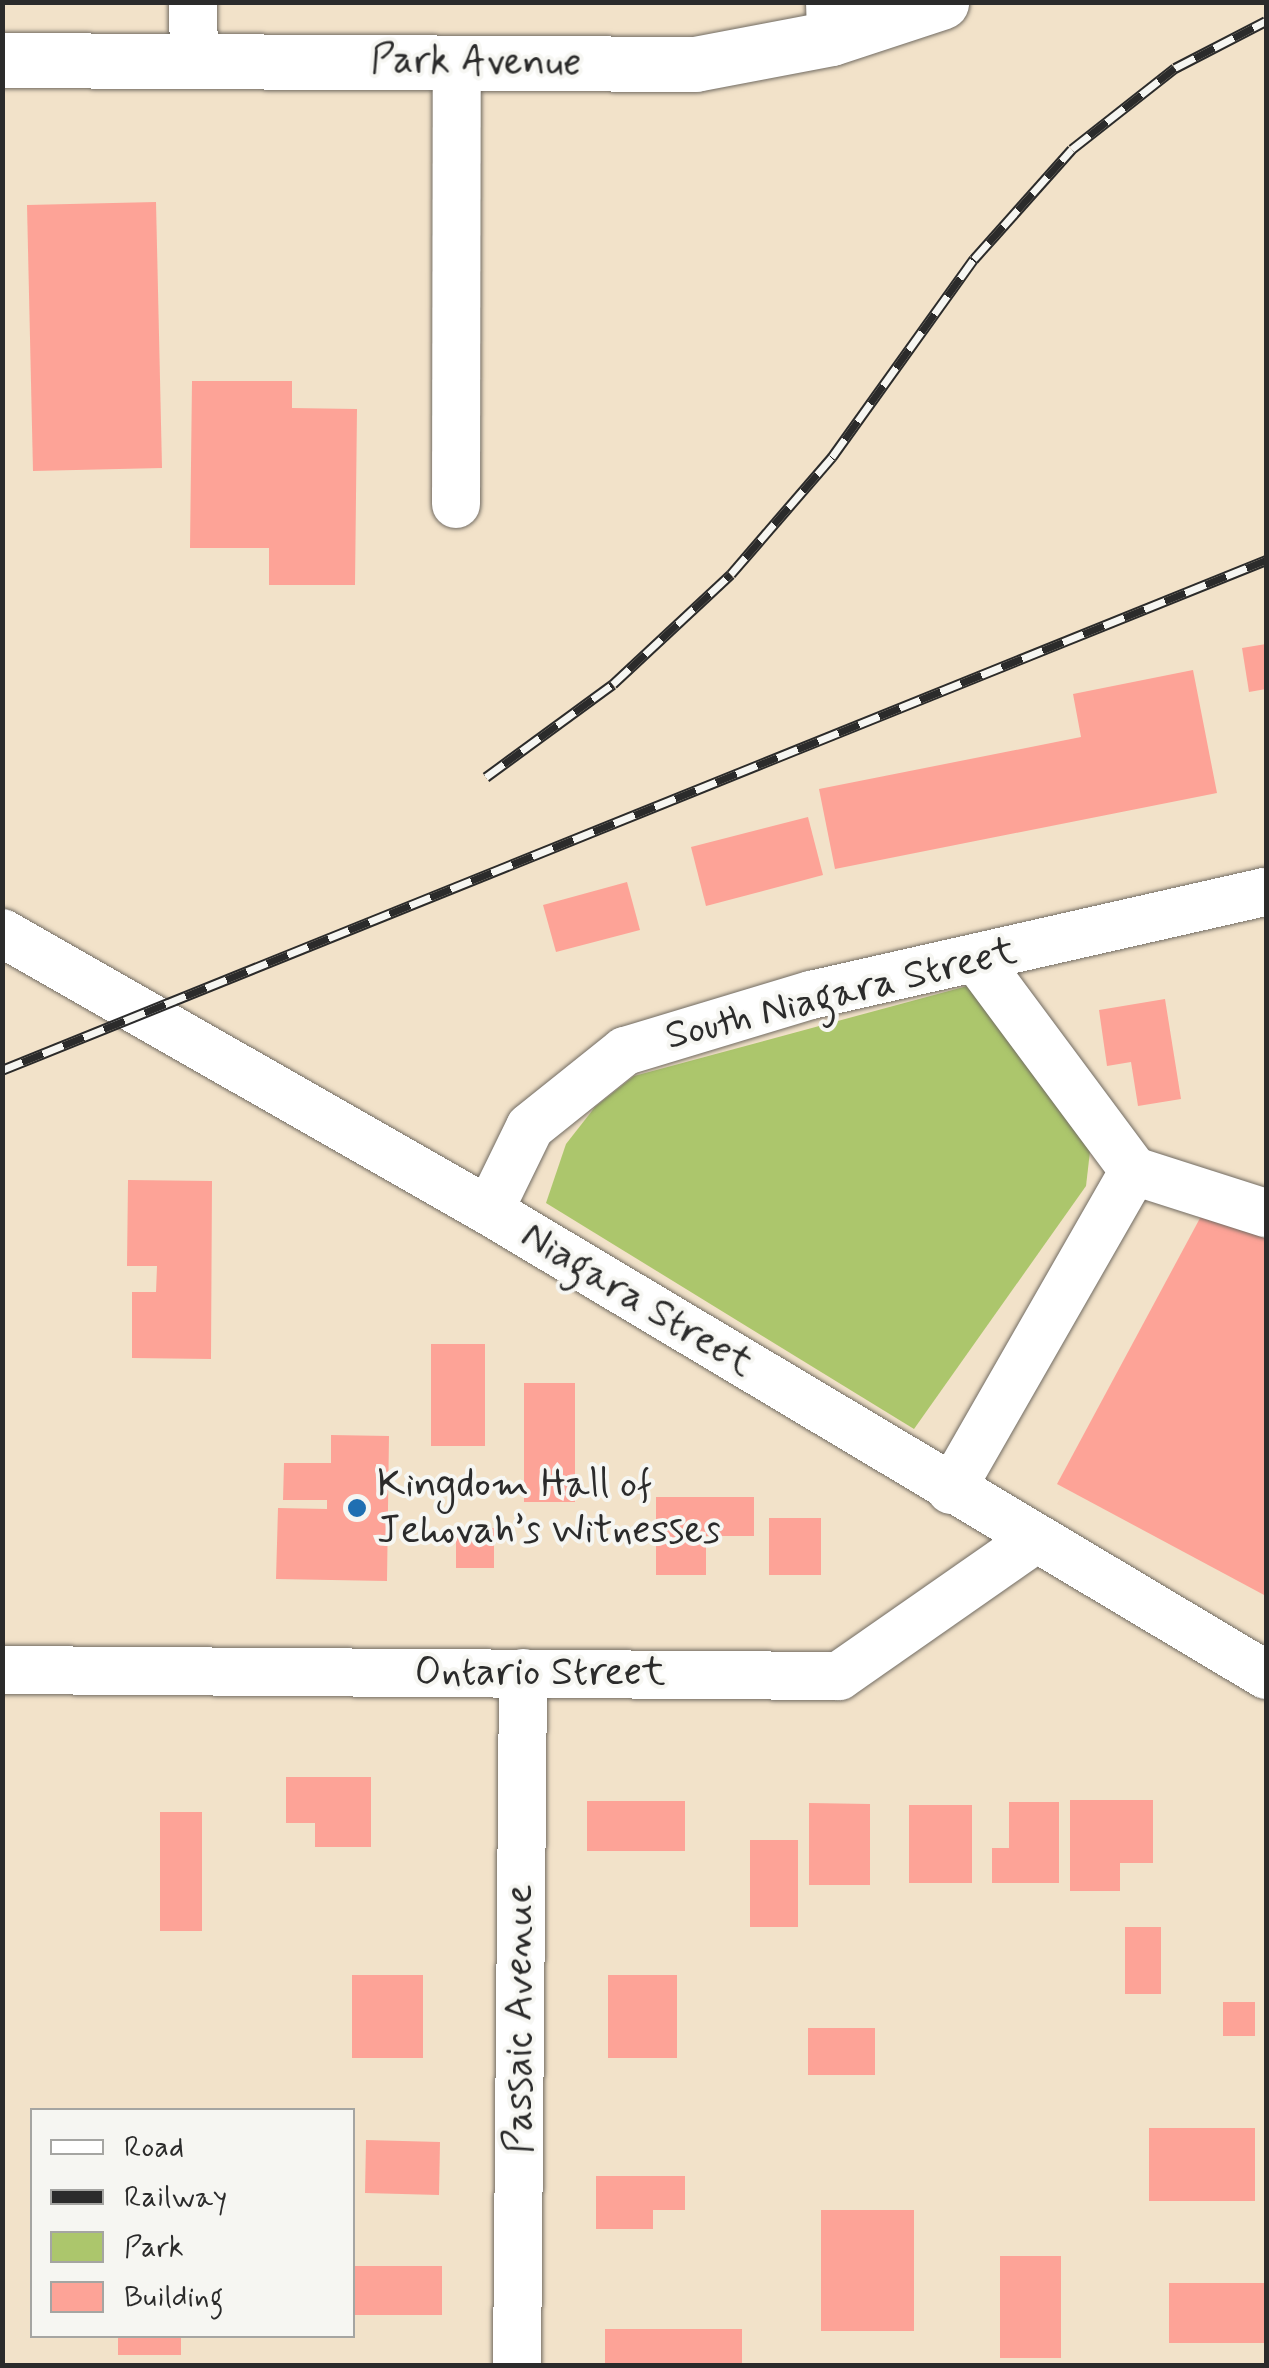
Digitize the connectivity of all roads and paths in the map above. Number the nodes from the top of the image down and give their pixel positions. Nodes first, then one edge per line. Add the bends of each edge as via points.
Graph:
1 (192, 2) edge
2 (941, 2) edge
3 (830, 20) edge
4 (2, 60) edge
5 (194, 60) junction
6 (457, 62) junction
7 (456, 504) dead end
8 (1266, 892) edge
9 (2, 933) edge
10 (976, 958) junction
11 (1134, 1171) junction
12 (489, 1211) junction
13 (1266, 1214) edge
14 (951, 1490) junction
15 (1034, 1540) junction
16 (2, 1670) edge
17 (523, 1673) junction
18 (1266, 1674) edge
19 (517, 2366) edge

1 - 5 street
2 - 3 main road, Park Avenue
3 - 6 main road, Park Avenue via 695,64
4 - 5 main road, Park Avenue
5 - 6 main road, Park Avenue
6 - 7 street
8 - 10 street, South Niagara Street
9 - 12 street, Niagara Street
10 - 11 street
10 - 12 street, South Niagara Street via 810,995 625,1051 530,1127
11 - 13 street
11 - 14 street
12 - 14 street, Niagara Street
14 - 15 street, Niagara Street
15 - 17 street, Ontario Street via 839,1676
15 - 18 street, Niagara Street
16 - 17 street, Ontario Street
17 - 19 street, Passaic Avenue

